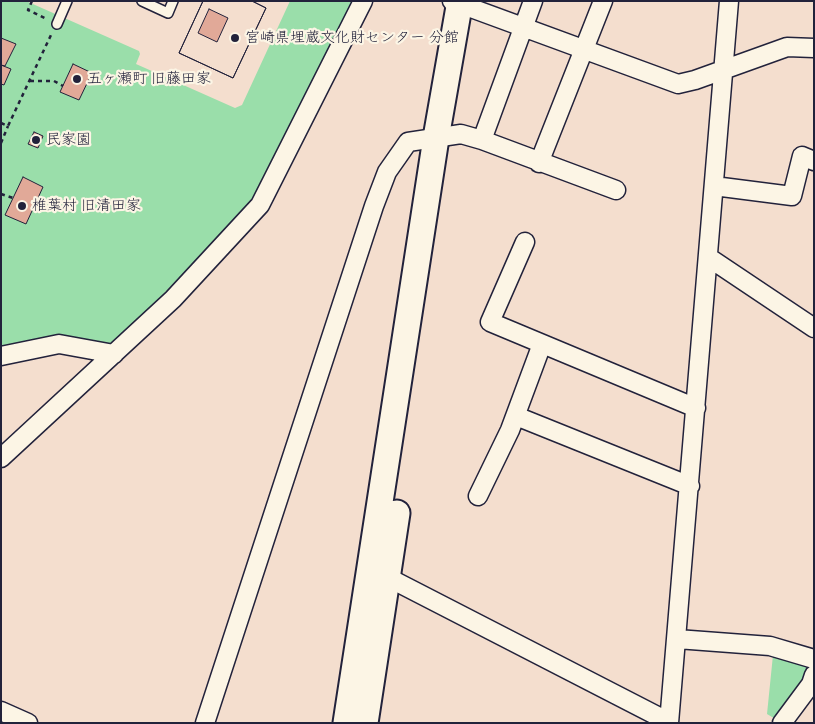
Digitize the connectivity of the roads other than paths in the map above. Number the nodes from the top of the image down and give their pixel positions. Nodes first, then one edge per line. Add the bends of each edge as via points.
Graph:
1 (67, 1) edge
2 (142, 1) edge
3 (173, 1) edge
4 (363, 1) edge
5 (533, 1) edge
6 (603, 1) edge
7 (729, 1) edge
8 (463, 3) edge
9 (57, 24) road end
10 (523, 27) junction
11 (814, 48) edge
12 (584, 49) junction
13 (724, 69) junction
14 (444, 137) junction
15 (482, 140) junction
16 (814, 161) edge
17 (539, 163) junction
18 (714, 186) junction
19 (616, 190) dead end
20 (525, 242) dead end
21 (708, 257) junction
22 (814, 328) edge
23 (542, 344) junction
24 (114, 354) junction
25 (1, 356) edge
26 (696, 408) junction
27 (516, 416) junction
28 (1, 458) edge
29 (690, 486) junction
30 (478, 496) dead end
31 (387, 577) junction
32 (677, 639) junction
33 (814, 659) edge
34 (814, 675) edge
35 (1, 711) edge
36 (28, 723) edge
37 (205, 723) edge
38 (346, 723) edge
39 (365, 723) edge
40 (669, 723) edge
41 (782, 723) edge

1 - 9 lane
2 - 3 lane via 168,13
4 - 24 street via 260,205 172,299
5 - 10 street
6 - 12 street
7 - 13 street
8 - 10 street
8 - 14 street
10 - 12 street
10 - 15 street
11 - 13 street via 787,47
12 - 13 street via 678,84
12 - 17 street
13 - 18 street
14 - 15 street via 461,134
14 - 31 street
14 - 37 street via 408,142 383,180
14 - 38 street
15 - 17 street
16 - 18 street via 802,156 792,196
17 - 19 street
18 - 21 street
20 - 23 street via 490,322
21 - 22 street
21 - 26 street
23 - 26 street
23 - 27 street
24 - 25 street via 59,344
24 - 28 street
26 - 29 street
27 - 29 street
27 - 30 street
29 - 32 street
31 - 39 street
31 - 40 street
32 - 33 street via 770,646
32 - 40 street
34 - 41 street
35 - 36 street

